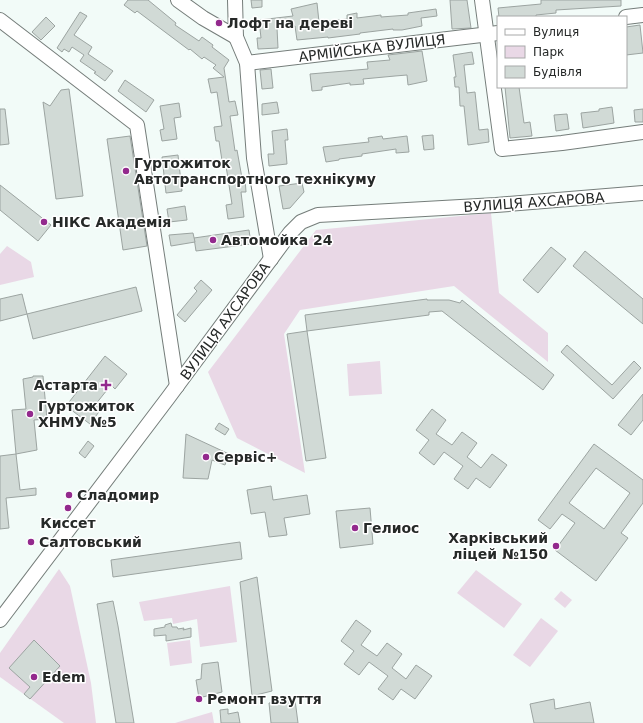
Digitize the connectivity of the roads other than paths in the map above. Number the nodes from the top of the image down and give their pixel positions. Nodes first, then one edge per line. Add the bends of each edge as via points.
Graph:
1 (178, 0) edge
2 (235, 0) edge
3 (482, 0) edge
4 (643, 15) edge
5 (627, 17) edge
6 (0, 20) edge
7 (492, 34) edge
8 (236, 37) junction
9 (247, 62) junction
10 (643, 132) edge
11 (643, 193) edge
12 (271, 259) junction
13 (177, 386) junction
14 (0, 620) edge

1 - 8 street
2 - 8 street
3 - 7 street
4 - 5 street
6 - 13 street via 137,125
7 - 9 street, АРМІЙСЬКА ВУЛИЦЯ
7 - 10 street via 502,150
8 - 9 street
9 - 12 street via 254,158
11 - 12 street, ВУЛИЦЯ АХСАРОВА via 496,205 318,215 301,222
12 - 13 street, ВУЛИЦЯ АХСАРОВА
13 - 14 street, ВУЛИЦЯ АХСАРОВА

